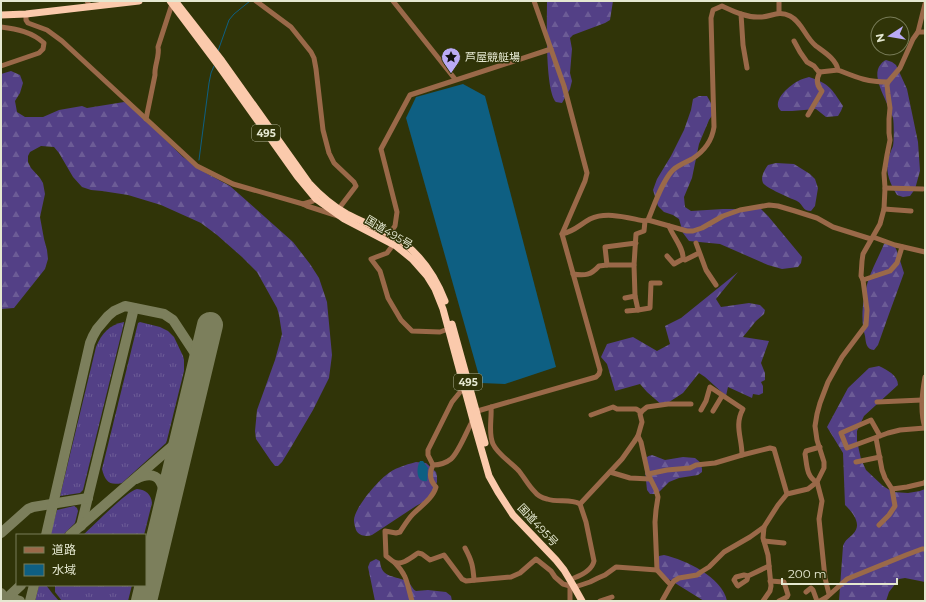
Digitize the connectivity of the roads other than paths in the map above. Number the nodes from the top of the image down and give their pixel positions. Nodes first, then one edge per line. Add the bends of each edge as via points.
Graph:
1 (139, 1) edge
2 (256, 1) edge
3 (393, 1) edge
4 (534, 1) edge
5 (778, 1) edge
6 (172, 2) edge
7 (722, 3) edge
8 (88, 4) edge
9 (925, 4) edge
10 (778, 13) junction
11 (26, 14) junction
12 (741, 14) junction
13 (1, 15) edge
14 (1, 27) edge
15 (918, 32) junction
16 (925, 32) edge
17 (794, 41) dead end
18 (551, 49) junction
19 (220, 63) junction
20 (1, 66) edge
21 (747, 68) dead end
22 (838, 70) junction
23 (820, 72) junction
24 (455, 79) junction
25 (888, 82) junction
26 (808, 115) dead end
27 (146, 119) junction
28 (885, 188) junction
29 (923, 189) dead end
30 (316, 199) junction
31 (303, 204) junction
32 (884, 209) junction
33 (337, 211) junction
34 (911, 211) dead end
35 (344, 219) junction
36 (647, 220) junction
37 (669, 226) junction
38 (389, 234) junction
39 (562, 234) junction
40 (381, 238) junction
41 (872, 238) junction
42 (636, 243) junction
43 (696, 243) dead end
44 (393, 245) junction
45 (902, 247) junction
46 (925, 252) edge
47 (699, 253) junction
48 (667, 256) dead end
49 (683, 259) junction
50 (607, 265) junction
51 (634, 266) junction
52 (573, 274) junction
53 (864, 280) junction
54 (660, 283) dead end
55 (716, 285) dead end
56 (635, 296) junction
57 (626, 298) dead end
58 (638, 310) junction
59 (627, 311) dead end
60 (448, 328) junction
61 (925, 377) edge
62 (465, 389) junction
63 (722, 396) junction
64 (922, 400) junction
65 (877, 402) dead end
66 (691, 404) dead end
67 (491, 407) junction
68 (701, 410) dead end
69 (713, 411) dead end
70 (641, 412) junction
71 (474, 415) junction
72 (591, 415) dead end
73 (925, 428) edge
74 (638, 436) junction
75 (878, 437) junction
76 (820, 447) junction
77 (742, 455) junction
78 (880, 457) junction
79 (856, 462) dead end
80 (433, 465) junction
81 (610, 472) junction
82 (649, 477) junction
83 (816, 482) junction
84 (925, 482) edge
85 (892, 489) junction
86 (787, 494) junction
87 (580, 504) junction
88 (879, 525) dead end
89 (764, 528) junction
90 (764, 541) junction
91 (784, 543) dead end
92 (465, 548) dead end
93 (925, 549) edge
94 (395, 563) junction
95 (769, 566) junction
96 (657, 570) junction
97 (748, 576) dead end
98 (474, 580) junction
99 (770, 581) junction
100 (574, 584) junction
101 (671, 585) junction
102 (806, 592) dead end
103 (612, 597) dead end
104 (827, 597) edge
105 (765, 600) edge
106 (412, 601) edge
107 (570, 601) edge
108 (582, 601) edge
109 (586, 601) edge
110 (600, 601) edge
111 (662, 601) edge
112 (779, 601) edge
113 (818, 601) edge

1 - 8 highway
2 - 33 street via 290,27 314,58 323,130 329,153 334,163 356,186
3 - 24 street
4 - 18 street
5 - 10 street
6 - 19 highway, 国道495号 / 495
6 - 27 street via 158,47
7 - 12 street
7 - 36 street via 713,10 711,18 714,132 699,154 672,171
8 - 11 highway
9 - 15 street
10 - 12 street via 760,17
10 - 22 street via 797,21 810,41 831,58 838,66
11 - 13 highway
11 - 27 street via 28,23 48,30 62,41
12 - 21 street
14 - 20 street via 16,29 44,43 39,53
15 - 16 street
15 - 25 street via 900,68
17 - 23 street via 807,62
18 - 24 street
18 - 39 street via 564,86 587,173
19 - 30 highway, 国道495号 / 495 via 297,176
19 - 33 highway, 国道495号 / 495 via 309,183
22 - 23 street
22 - 25 street via 867,81
23 - 26 street via 817,83 822,91
24 - 38 street via 410,95 381,149 397,212 395,226
25 - 28 street via 890,140 884,173
27 - 31 street via 197,166 233,184
28 - 29 street
28 - 32 street
30 - 31 street
30 - 33 highway, 国道495号 / 495
31 - 35 street
32 - 34 street
32 - 41 street via 880,224
33 - 35 highway, 国道495号 / 495
33 - 38 highway, 国道495号 / 495
35 - 40 highway, 国道495号 / 495
36 - 37 street
36 - 39 street via 607,215 595,217
36 - 42 street via 644,231 636,234
37 - 41 street via 693,231 740,210 769,205 817,218 833,227
37 - 49 street via 684,255
38 - 40 street
38 - 71 highway, 国道495号 / 495 via 404,243 420,259 440,288 448,308
39 - 52 street
40 - 44 highway, 国道495号 / 495
41 - 45 street
41 - 53 street via 863,254 861,276
42 - 50 street via 605,247
42 - 51 street
43 - 47 street
44 - 60 highway, 国道495号 / 495 via 412,259 427,276 435,289
44 - 60 street via 387,253 371,259 380,271 388,298 401,320 412,331 440,332
45 - 46 street
45 - 53 street via 897,263 890,271
47 - 49 street
47 - 55 street
48 - 49 street via 674,264
50 - 51 street
50 - 52 street via 599,266 593,272
51 - 56 street
52 - 67 street via 599,374
53 - 76 street via 866,325 842,358 820,402 815,426
54 - 58 street via 651,283 652,308
56 - 57 street
56 - 58 street
58 - 59 street
60 - 62 highway, 国道495号 / 495
61 - 64 street
62 - 71 highway, 国道495号 / 495
62 - 80 street via 452,402 428,450
63 - 68 street via 710,387
63 - 69 street
63 - 77 street via 743,409 739,416 738,430
64 - 65 street
64 - 73 street
66 - 70 street via 647,407
67 - 71 street
67 - 87 street via 492,443 518,470 534,492 546,499 570,500
70 - 72 street via 636,409 613,407
70 - 74 street via 642,422
71 - 80 street via 456,453 451,459
71 - 100 highway, 国道495号 / 495 via 489,476 498,492 513,514 556,560
73 - 75 street via 900,430
74 - 81 street via 622,460
74 - 82 street
75 - 75 street via 847,448 841,433 871,420
75 - 78 street
76 - 83 street via 824,468
76 - 83 street via 806,451 805,454 808,475
77 - 82 street via 715,463 667,470
77 - 86 street via 774,449
78 - 79 street
78 - 85 street via 885,478
80 - 94 street via 430,480 436,487 434,492 400,532 396,534 385,531 386,556
81 - 82 street via 630,478
81 - 87 street
82 - 96 street via 658,497 655,522
83 - 86 street via 808,489
83 - 104 street via 822,501 819,519
84 - 85 street
85 - 88 street via 895,506
86 - 89 street
87 - 100 street via 594,561
89 - 90 street
89 - 101 street via 724,552 697,575 679,578
90 - 91 street
90 - 95 street
92 - 98 street via 473,565
93 - 104 street via 847,579
94 - 98 street via 404,562 418,553 430,560 444,555 462,579
94 - 106 street via 405,576
95 - 97 street
95 - 99 street
96 - 100 street via 616,567 590,582
96 - 101 street
98 - 100 street via 511,577 520,573 536,559 563,584
99 - 105 street via 770,591
99 - 112 street via 784,582 788,595
100 - 107 street
100 - 108 highway, 国道495号 / 495
100 - 109 highway, 国道495号 / 495
101 - 111 street
102 - 113 street via 811,588
103 - 110 street
104 - 113 street

